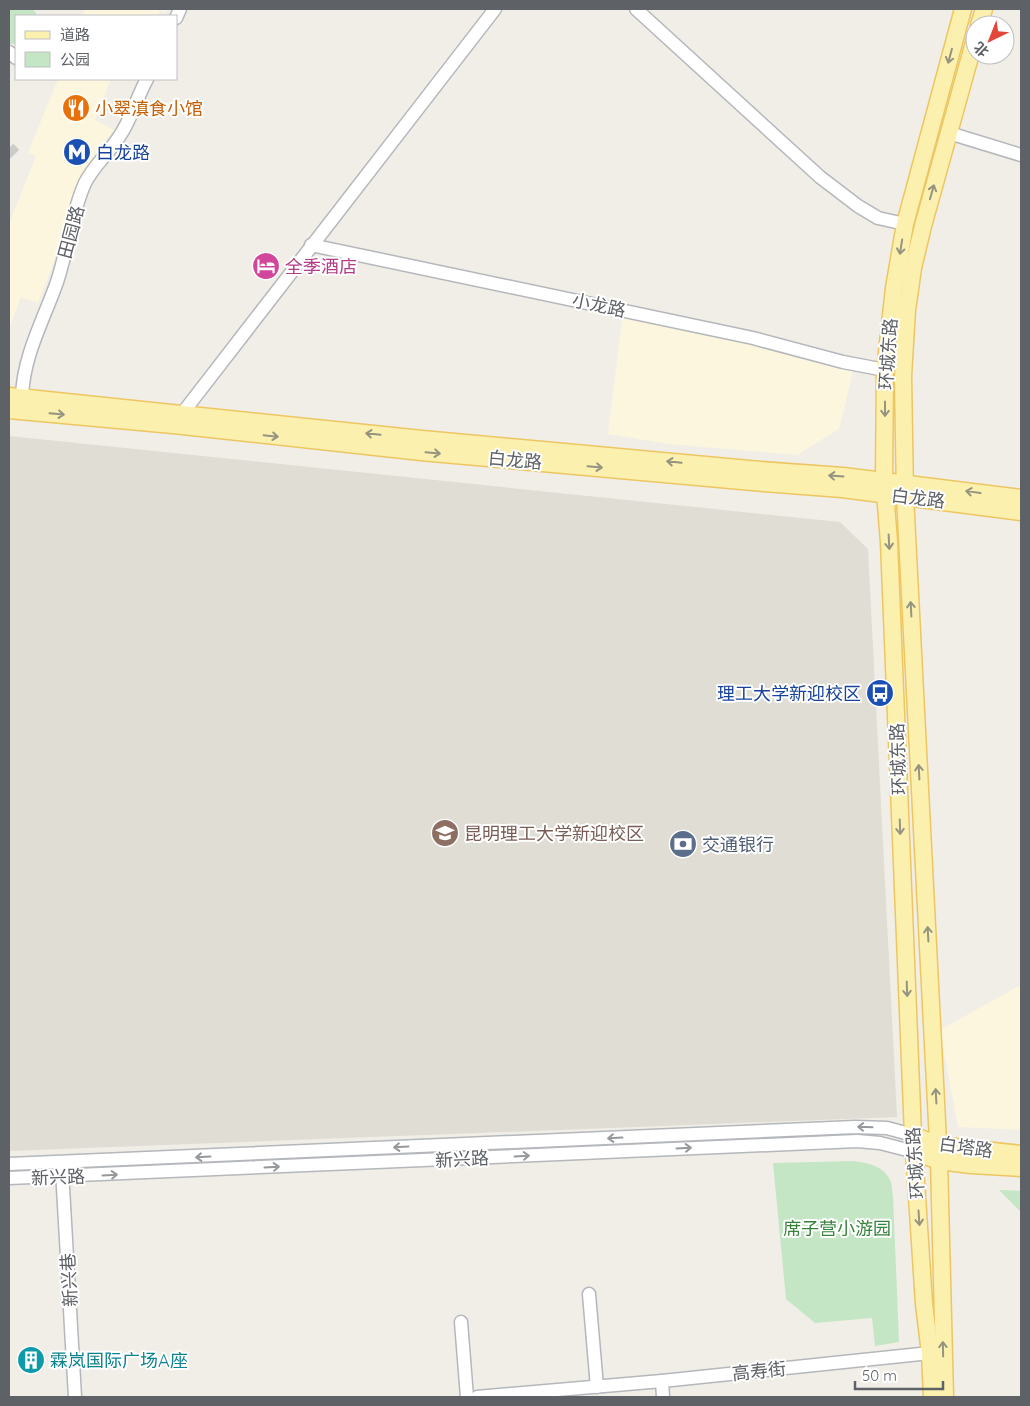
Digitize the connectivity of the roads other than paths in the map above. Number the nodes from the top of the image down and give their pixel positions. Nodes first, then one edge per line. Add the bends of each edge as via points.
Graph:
1 (495, 9) edge
2 (636, 9) edge
3 (962, 9) edge
4 (968, 65) edge
5 (147, 80) edge
6 (949, 133) junction
7 (1021, 155) edge
8 (905, 224) junction
9 (311, 245) junction
10 (885, 370) junction
11 (15, 397) edge
12 (9, 410) edge
13 (177, 420) junction
14 (885, 487) junction
15 (904, 490) junction
16 (1021, 498) edge
17 (1021, 512) edge
18 (914, 1143) junction
19 (939, 1153) junction
20 (1021, 1154) edge
21 (62, 1163) junction
22 (9, 1164) edge
23 (1021, 1168) edge
24 (63, 1177) junction
25 (9, 1178) edge
26 (589, 1294) dead end
27 (461, 1322) dead end
28 (930, 1353) junction
29 (662, 1381) junction
30 (593, 1387) junction
31 (75, 1397) edge
32 (467, 1397) edge
33 (477, 1397) edge
34 (663, 1397) edge
35 (932, 1397) edge
36 (944, 1397) edge

1 - 9 street
2 - 8 street via 820,177 878,218
3 -> 8 main road, 环城东路
4 - 6 main road, 环城东路
5 - 11 street, 田园路 via 120,137 98,163 83,189 57,281 38,329 23,384
6 - 7 street
15 -> 6 main road, 环城东路 via 903,376 907,310 921,234
8 -> 10 main road, 环城东路
9 - 10 street, 小龙路 via 754,338
9 - 13 street
10 -> 14 main road, 环城东路
11 - 13 main road, 白龙路
12 -> 13 main road, 白龙路
13 - 14 main road, 白龙路 via 422,439
14 - 15 main road, 白龙路
14 -> 18 main road, 环城东路
16 -> 15 main road, 白龙路
15 - 17 main road, 白龙路
19 -> 15 main road, 环城东路
18 - 19 main road, 白塔路
18 -> 21 street, 新兴路 via 887,1128 855,1127
24 -> 18 street, 新兴路 via 858,1141
18 -> 28 main road, 环城东路
19 - 20 main road, 白塔路
19 - 23 main road, 白塔路 via 971,1165
36 -> 19 main road, 环城东路
21 - 22 street, 新兴路
21 - 24 street, 新兴巷
24 - 25 street, 新兴路
24 - 31 street, 新兴巷
26 - 30 street
27 - 32 street
28 - 29 street, 高寿街
28 - 35 main road, 环城东路
29 - 30 street, 高寿街
29 - 34 street
30 - 33 street, 高寿街

